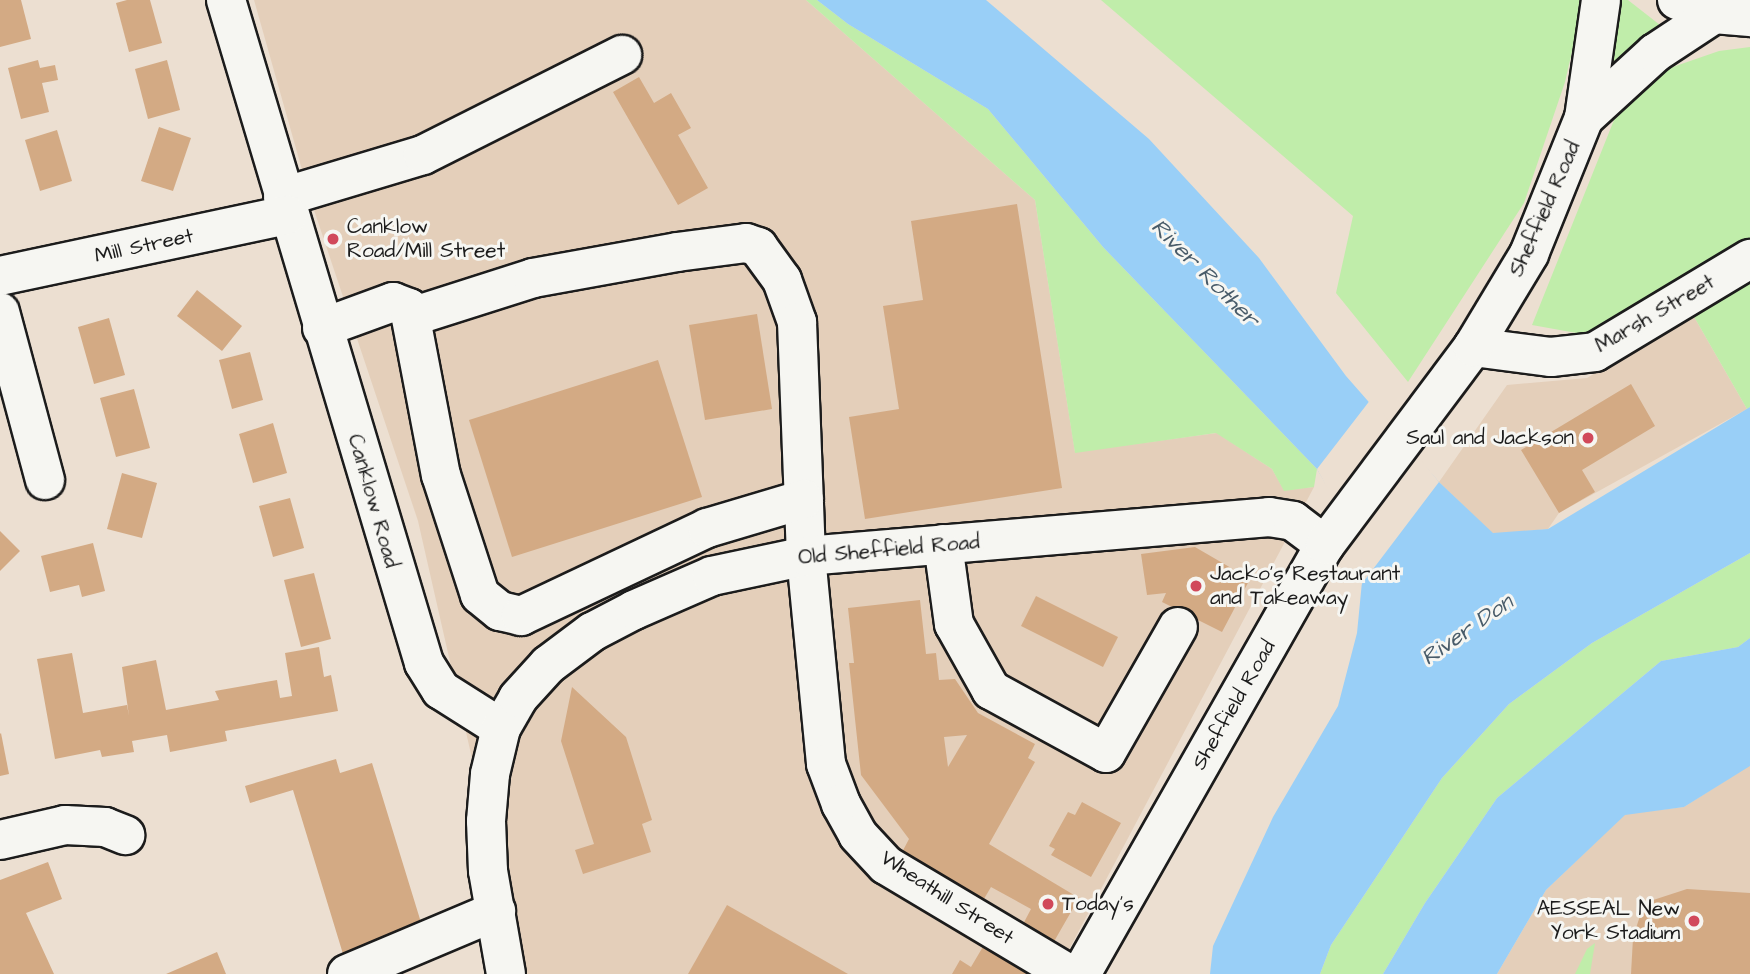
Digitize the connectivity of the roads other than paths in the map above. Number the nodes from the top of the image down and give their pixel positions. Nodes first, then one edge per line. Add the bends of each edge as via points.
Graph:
1 (226, 0) edge
2 (1601, 0) edge
3 (1677, 0) edge
4 (1732, 15) edge
5 (622, 55) dead end
6 (1584, 118) junction
7 (286, 206) junction
8 (1750, 259) edge
9 (0, 276) edge
10 (0, 312) edge
11 (411, 317) junction
12 (322, 328) junction
13 (1473, 347) junction
14 (45, 480) dead end
15 (804, 499) junction
16 (1330, 536) junction
17 (943, 544) junction
18 (806, 556) junction
19 (1178, 627) dead end
20 (501, 728) junction
21 (125, 835) dead end
22 (0, 840) edge
23 (496, 911) junction
24 (347, 974) edge
25 (506, 974) edge
26 (1069, 974) edge
27 (1082, 974) edge

1 - 7 street, Canklow Road
2 - 6 street, Sheffield Road via 1587,72
3 - 4 street
4 - 6 street, Sheffield Road via 1655,53
5 - 7 street, Mill Street via 424,155
6 - 13 street, Sheffield Road via 1529,254
7 - 9 street, Mill Street
7 - 12 street, Canklow Road
8 - 13 street, Marsh Street via 1595,352 1551,357
10 - 14 street
11 - 12 street via 409,308 393,302
11 - 15 street, Wheathill Street via 533,278 677,252 753,244 776,271 795,311
11 - 15 street via 441,475 480,595 500,611 521,616 707,528
12 - 20 street, Canklow Road via 424,663 441,690
13 - 16 street, Sheffield Road
15 - 18 street, Wheathill Street
16 - 17 street, Old Sheffield Road via 1269,517
16 - 27 street, Sheffield Road
17 - 18 street, Old Sheffield Road
17 - 19 street via 954,624 991,690 1106,753
18 - 20 street, Old Sheffield Road via 712,576 592,632 548,665 518,698
18 - 26 street, Wheathill Street via 826,764 858,835 886,865
20 - 23 street via 490,774 486,821 488,871
21 - 22 street via 105,827 65,825
23 - 24 street
23 - 25 street

